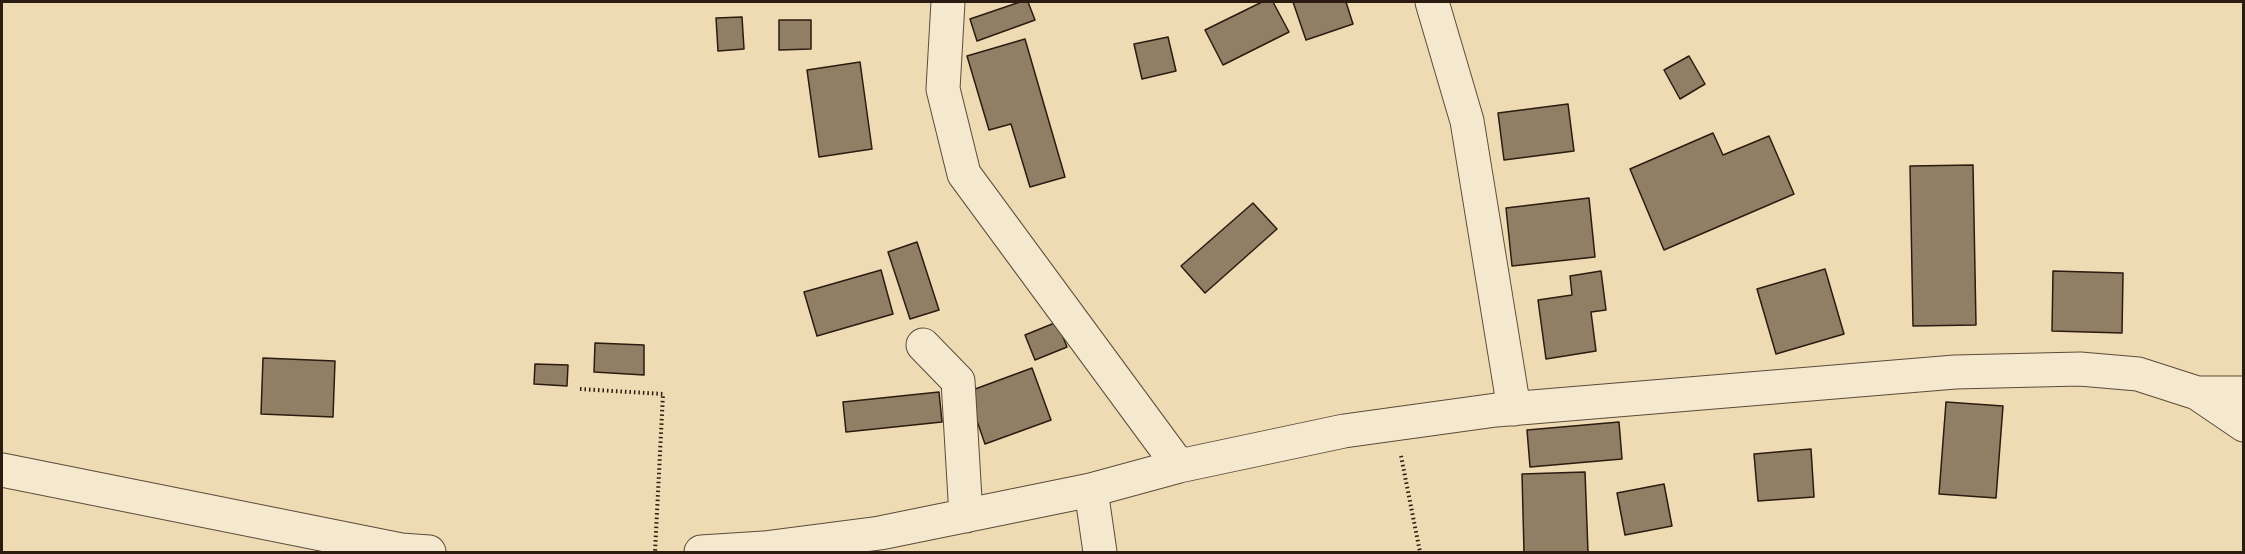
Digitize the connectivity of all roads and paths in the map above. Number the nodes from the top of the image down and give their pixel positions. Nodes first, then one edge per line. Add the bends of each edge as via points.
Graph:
1 (948, 2) edge
2 (1432, 2) edge
3 (923, 345) dead end
4 (579, 389) dead end
5 (2197, 393) junction
6 (2244, 393) edge
7 (1515, 409) junction
8 (1395, 424) junction
9 (2244, 425) edge
10 (1179, 466) junction
11 (2, 470) edge
12 (1091, 490) junction
13 (966, 516) junction
14 (429, 552) edge
15 (655, 552) edge
16 (701, 552) edge
17 (1100, 552) edge
18 (1419, 552) edge

1 - 10 street via 943,89 964,174
2 - 7 street via 1467,121
3 - 13 street via 958,381
4 - 15 path via 663,394
5 - 6 street
5 - 7 street via 2138,374 2069,369 1955,372
5 - 9 street
7 - 8 street
8 - 10 street
8 - 18 path
10 - 12 street
11 - 14 street via 389,548
12 - 13 street
12 - 17 street
13 - 16 street via 880,533

